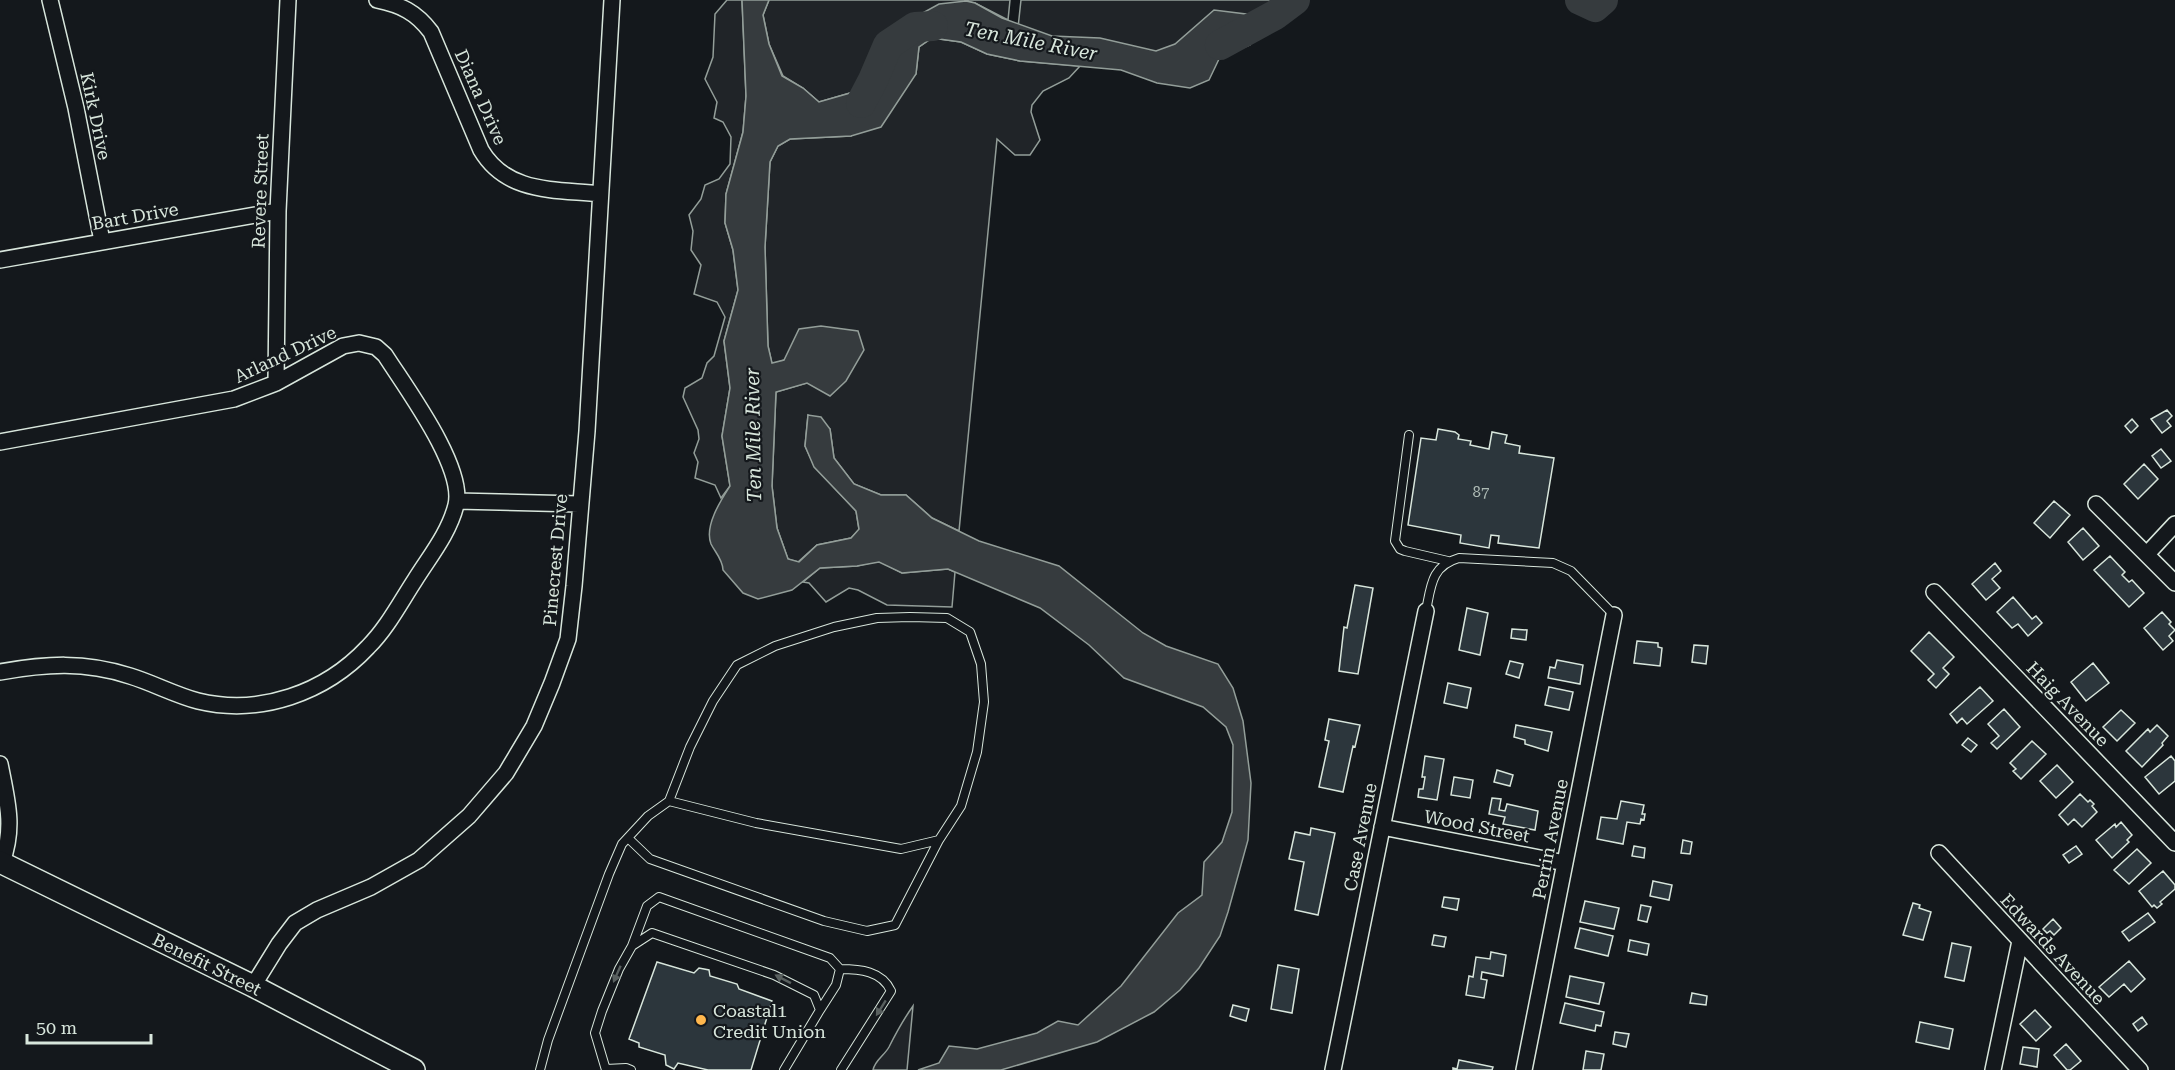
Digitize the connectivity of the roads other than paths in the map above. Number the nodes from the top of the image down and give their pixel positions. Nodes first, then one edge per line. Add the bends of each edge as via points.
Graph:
1 (50, 0) edge
2 (288, 0) edge
3 (377, 0) edge
4 (612, 0) edge
5 (600, 194) junction
6 (278, 211) junction
7 (102, 241) junction
8 (0, 260) edge
9 (276, 382) junction
10 (1409, 435) dead end
11 (0, 442) edge
12 (457, 501) junction
13 (579, 504) junction
14 (2096, 504) dead end
15 (2175, 524) edge
16 (2147, 554) junction
17 (1448, 561) junction
18 (2175, 583) edge
19 (1934, 592) dead end
20 (1426, 611) joint
21 (1614, 615) joint
22 (0, 672) edge
23 (0, 764) edge
24 (669, 801) junction
25 (1382, 827) junction
26 (628, 838) junction
27 (939, 840) junction
28 (2175, 843) edge
29 (1939, 853) dead end
30 (1, 862) edge
31 (1565, 863) junction
32 (2020, 941) junction
33 (632, 945) junction
34 (840, 969) junction
35 (253, 986) junction
36 (820, 1010) junction
37 (414, 1070) edge
38 (540, 1070) edge
39 (606, 1070) edge
40 (631, 1070) edge
41 (784, 1070) edge
42 (841, 1070) edge
43 (1333, 1070) edge
44 (1524, 1070) edge
45 (1993, 1070) edge
46 (2140, 1070) edge

1 - 7 street, Kirk Drive
2 - 6 street, Revere Street
3 - 5 street, Diana Drive via 408,9 431,32 482,150 502,175 537,187
4 - 5 street, Pinecrest Drive
5 - 13 street, Pinecrest Drive
6 - 7 street, Bart Drive
6 - 9 street, Revere Street
7 - 8 street, Bart Drive
9 - 11 street, Arland Drive via 234,399
9 - 12 street, Arland Drive via 343,346 359,343 376,347 385,355 448,458
10 - 17 lane via 1395,541 1405,551
12 - 13 street
12 - 22 street via 446,531 386,625 344,669 304,693 261,704 218,705 98,668 39,665
13 - 35 street, Pinecrest Drive via 568,639 534,726 506,773 469,816 419,860 295,923
14 - 16 street
15 - 16 street
16 - 18 street
17 - 20 lane via 1437,570
17 - 21 lane via 1459,558 1563,566
19 - 28 street, Haig Avenue
20 - 25 street, Case Avenue
21 - 31 street, Perrin Avenue
23 - 30 street via 10,824 8,846
24 - 26 lane
24 - 27 lane via 756,823 901,849
24 - 27 lane via 690,747 737,665 776,646 834,627 877,618 947,618 970,632 981,664 984,702 977,752 961,806
25 - 31 street, Wood Street
25 - 43 street, Case Avenue
26 - 27 lane via 650,859 824,921 867,931 895,925
26 - 38 lane via 609,874
29 - 32 street, Edwards Avenue
30 - 35 street, Benefit Street
31 - 44 street, Perrin Avenue
32 - 45 street
32 - 46 street, Edwards Avenue
33 - 34 lane via 647,906 658,897 830,958
36 -> 33 lane via 814,995 774,975 687,944 652,933
33 -> 39 lane via 595,1033
34 - 36 lane via 836,985
34 -> 42 lane via 862,969 886,981 891,991
35 - 37 street, Benefit Street
36 - 41 lane
39 - 40 lane

